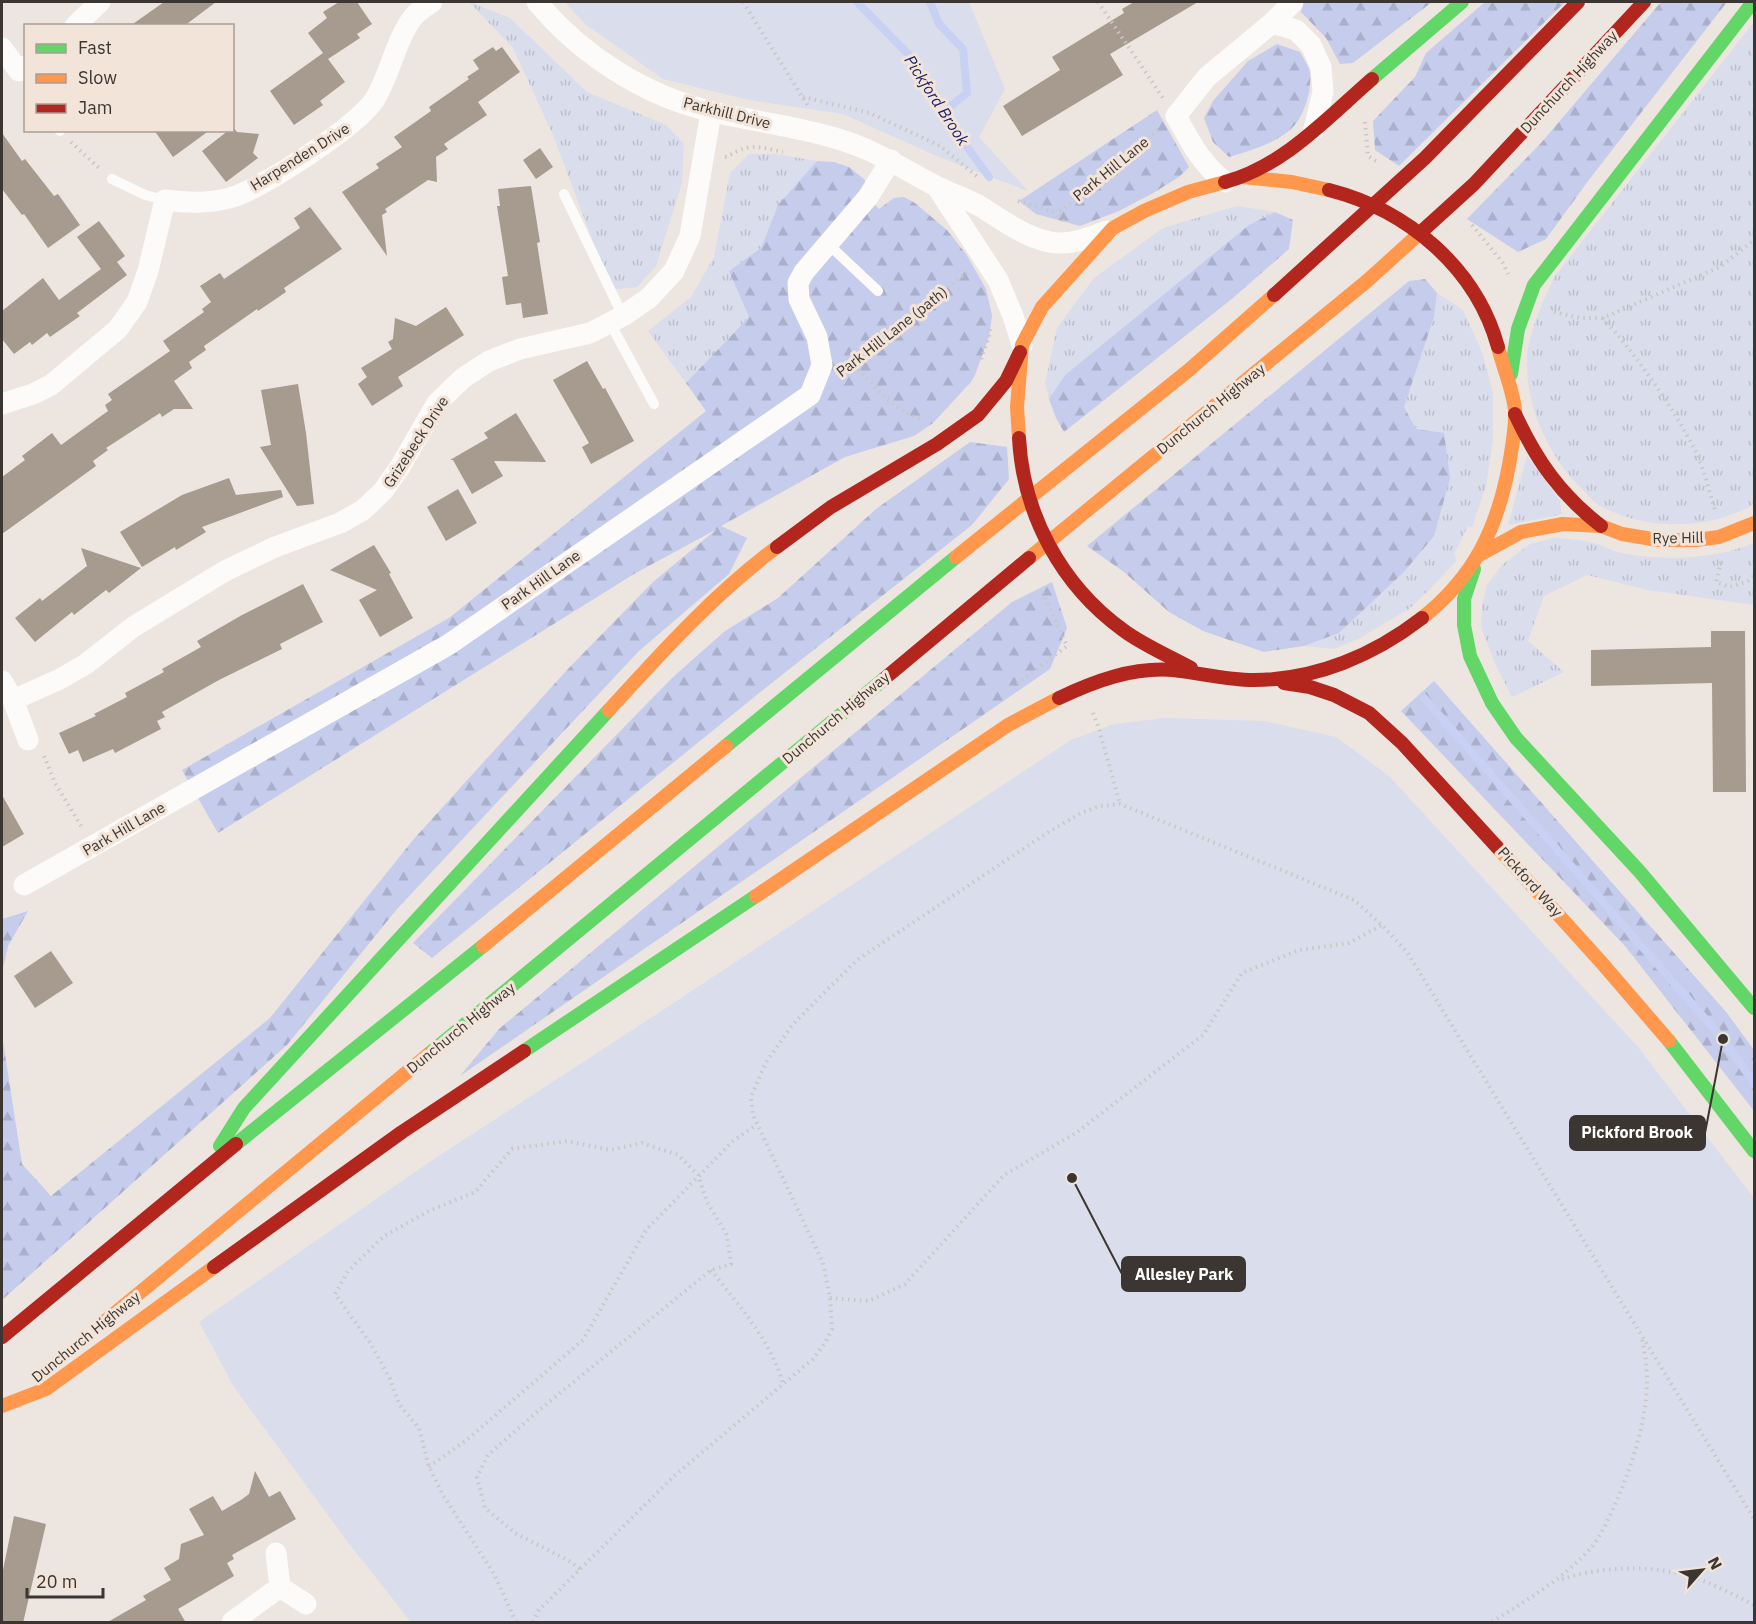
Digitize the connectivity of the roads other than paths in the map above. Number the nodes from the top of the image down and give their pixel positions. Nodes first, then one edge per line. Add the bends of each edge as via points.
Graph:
1 (100, 2) edge
2 (432, 2) edge
3 (537, 2) edge
4 (1293, 2) edge
5 (1462, 2) edge
6 (1578, 2) edge
7 (1644, 2) edge
8 (1753, 2) edge
9 (1272, 23) junction
10 (77, 24) edge
11 (2, 48) edge
12 (23, 72) edge
13 (711, 112) junction
14 (1314, 131) junction
15 (891, 160) junction
16 (112, 179) road end
17 (1234, 179) junction
18 (937, 187) junction
19 (564, 194) dead end
20 (165, 200) junction
21 (1113, 228) junction
22 (828, 244) junction
23 (878, 291) dead end
24 (617, 320) junction
25 (1021, 348) junction
26 (1512, 398) junction
27 (2, 404) edge
28 (654, 404) dead end
29 (1515, 414) junction
30 (1755, 523) edge
31 (1601, 526) junction
32 (1477, 559) junction
33 (1204, 674) junction
34 (2, 681) edge
35 (1258, 681) junction
36 (13, 700) junction
37 (28, 740) road end
38 (24, 885) dead end
39 (1755, 1008) edge
40 (1755, 1151) edge
41 (204, 1170) junction
42 (94, 1330) dead end
43 (2, 1337) edge
44 (39, 1376) dead end
45 (2, 1406) edge
46 (276, 1553) dead end
47 (280, 1587) junction
48 (306, 1604) dead end
49 (232, 1623) edge

1 - 10 street
2 - 20 street, Harpenden Drive via 415,16 374,101 355,122 266,181 232,197 193,203
3 - 13 street, Parkhill Drive via 588,51 627,78
4 - 9 street
5 - 14 main road
6 - 41 main road via 1425,158 1189,370
7 - 42 main road, Dunchurch Highway via 1474,184 1368,281
8 - 26 main road via 1534,285 1516,335
9 - 14 street via 1296,30 1311,45 1321,67 1323,92
9 - 17 street via 1207,77 1176,116 1198,157 1211,172
11 - 12 street
13 - 15 street, Parkhill Drive via 816,134
13 - 24 street, Grizebeck Drive via 690,236 674,271 649,298
14 - 17 main road via 1283,156
15 - 18 street, Parkhill Drive
15 - 22 street via 868,197
16 - 20 lane
17 - 21 main road via 1188,192
17 - 26 main road via 1278,180 1359,198 1395,215 1425,237 1477,300 1494,335
18 - 21 street, Parkhill Drive via 1048,242 1086,239
18 - 25 street, Parkhill Drive via 998,280
19 - 24 lane
20 - 27 street via 138,302 118,329 51,385
21 - 25 main road via 1042,307
22 - 23 lane
22 - 38 street, Park Hill Lane via 798,284 799,300 817,337 822,365 810,396 448,645
24 - 28 lane
24 - 36 street, Grizebeck Drive via 590,333 520,349 489,361 463,378 437,403 400,467 363,510 225,571 133,627 86,664
25 - 33 main road via 1019,444 1032,510 1045,540 1065,572 1094,606 1124,631
25 - 41 main road via 1006,381 978,415 831,507 756,563 686,626 244,1108
26 - 29 main road
29 - 31 main road, Rye Hill via 1529,446 1552,481 1576,508
29 - 32 main road via 1505,482
30 - 31 main road, Rye Hill via 1719,537 1696,540 1640,538
31 - 32 main road, Rye Hill via 1563,524 1521,532
32 - 35 main road via 1454,590 1430,612 1380,647 1319,671
32 - 39 main road via 1464,599 1464,625 1470,656 1492,703 1516,738 1640,872
33 - 35 main road
33 - 45 main road via 1170,669 1134,672 1049,702 1008,725 402,1132 46,1389
34 - 36 street
35 - 40 main road, Pickford Way via 1298,684 1326,692 1356,704 1380,721 1639,1004
36 - 37 street
41 - 43 main road
44 - 45 main road, Dunchurch Highway
46 - 47 street
47 - 48 street
47 - 49 street

